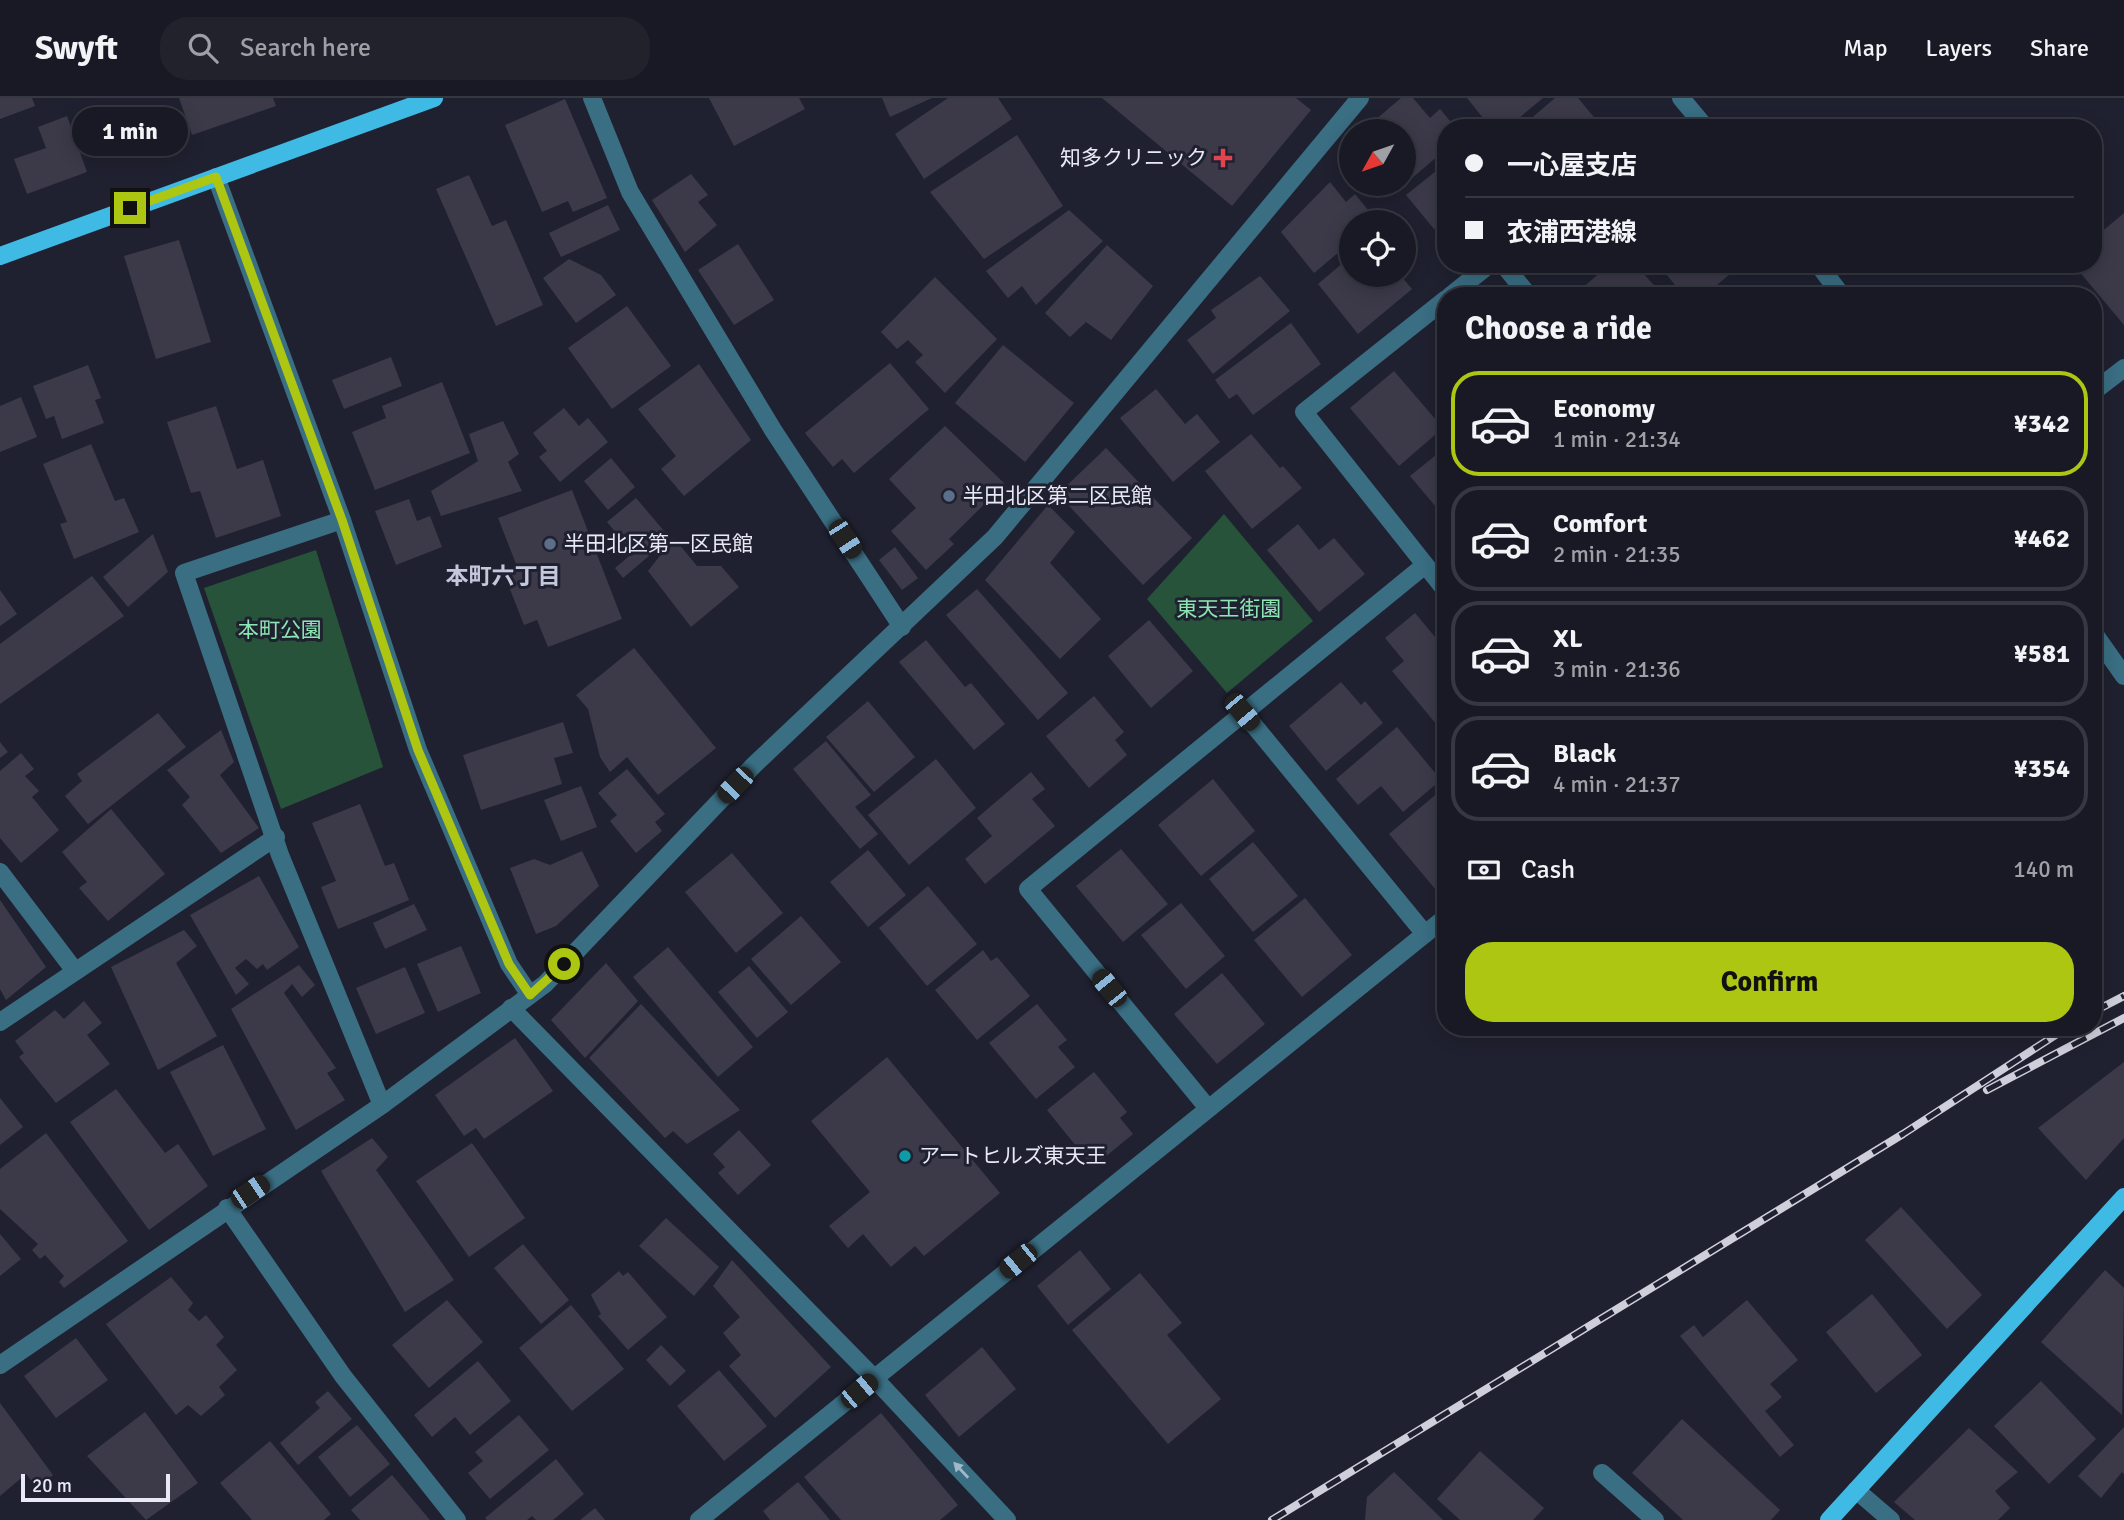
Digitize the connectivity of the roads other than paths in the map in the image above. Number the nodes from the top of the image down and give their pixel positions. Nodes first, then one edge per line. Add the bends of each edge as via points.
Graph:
1 (434, 98) edge
2 (592, 98) edge
3 (1360, 98) edge
4 (1681, 98) edge
5 (1698, 119) edge
6 (216, 177) junction
7 (0, 256) edge
8 (1479, 273) edge
9 (1511, 273) edge
10 (1461, 287) edge
11 (1522, 287) edge
12 (1437, 306) edge
13 (2124, 368) edge
14 (2102, 385) edge
15 (342, 520) junction
16 (1425, 565) junction
17 (1437, 580) edge
18 (902, 627) junction
19 (2102, 645) edge
20 (2124, 676) edge
21 (1242, 712) junction
22 (276, 837) junction
23 (0, 872) edge
24 (1437, 924) edge
25 (1425, 934) junction
26 (75, 971) junction
27 (530, 995) junction
28 (511, 1008) junction
29 (0, 1022) edge
30 (382, 1105) junction
31 (1207, 1107) junction
32 (2124, 1197) edge
33 (227, 1208) junction
34 (0, 1365) edge
35 (874, 1378) junction
36 (1602, 1473) dead end
37 (1856, 1490) junction
38 (457, 1520) edge
39 (699, 1520) edge
40 (1007, 1520) edge
41 (1655, 1520) edge
42 (1829, 1520) edge
43 (1891, 1520) edge

1 - 6 main road
2 - 18 street via 630,192 773,430
3 - 18 street via 995,537
4 - 5 street
6 - 7 main road
6 - 15 street
8 - 10 street
9 - 11 street
12 - 16 street via 1304,412
13 - 14 street
15 - 22 street via 184,573
15 - 27 street via 418,750 509,964
16 - 17 street
16 - 21 street
18 - 27 street via 754,765
19 - 20 street
21 - 25 street
21 - 31 street via 1028,889
22 - 26 street
22 - 30 street
23 - 26 street
24 - 25 street
25 - 31 street
26 - 29 street
27 - 28 street
28 - 30 street
28 - 35 street
30 - 33 street
31 - 35 street
32 - 37 main road
33 - 34 street
33 - 38 street via 343,1376
35 - 39 street
40 -> 35 street
36 - 41 street
37 - 42 main road
37 - 43 street

